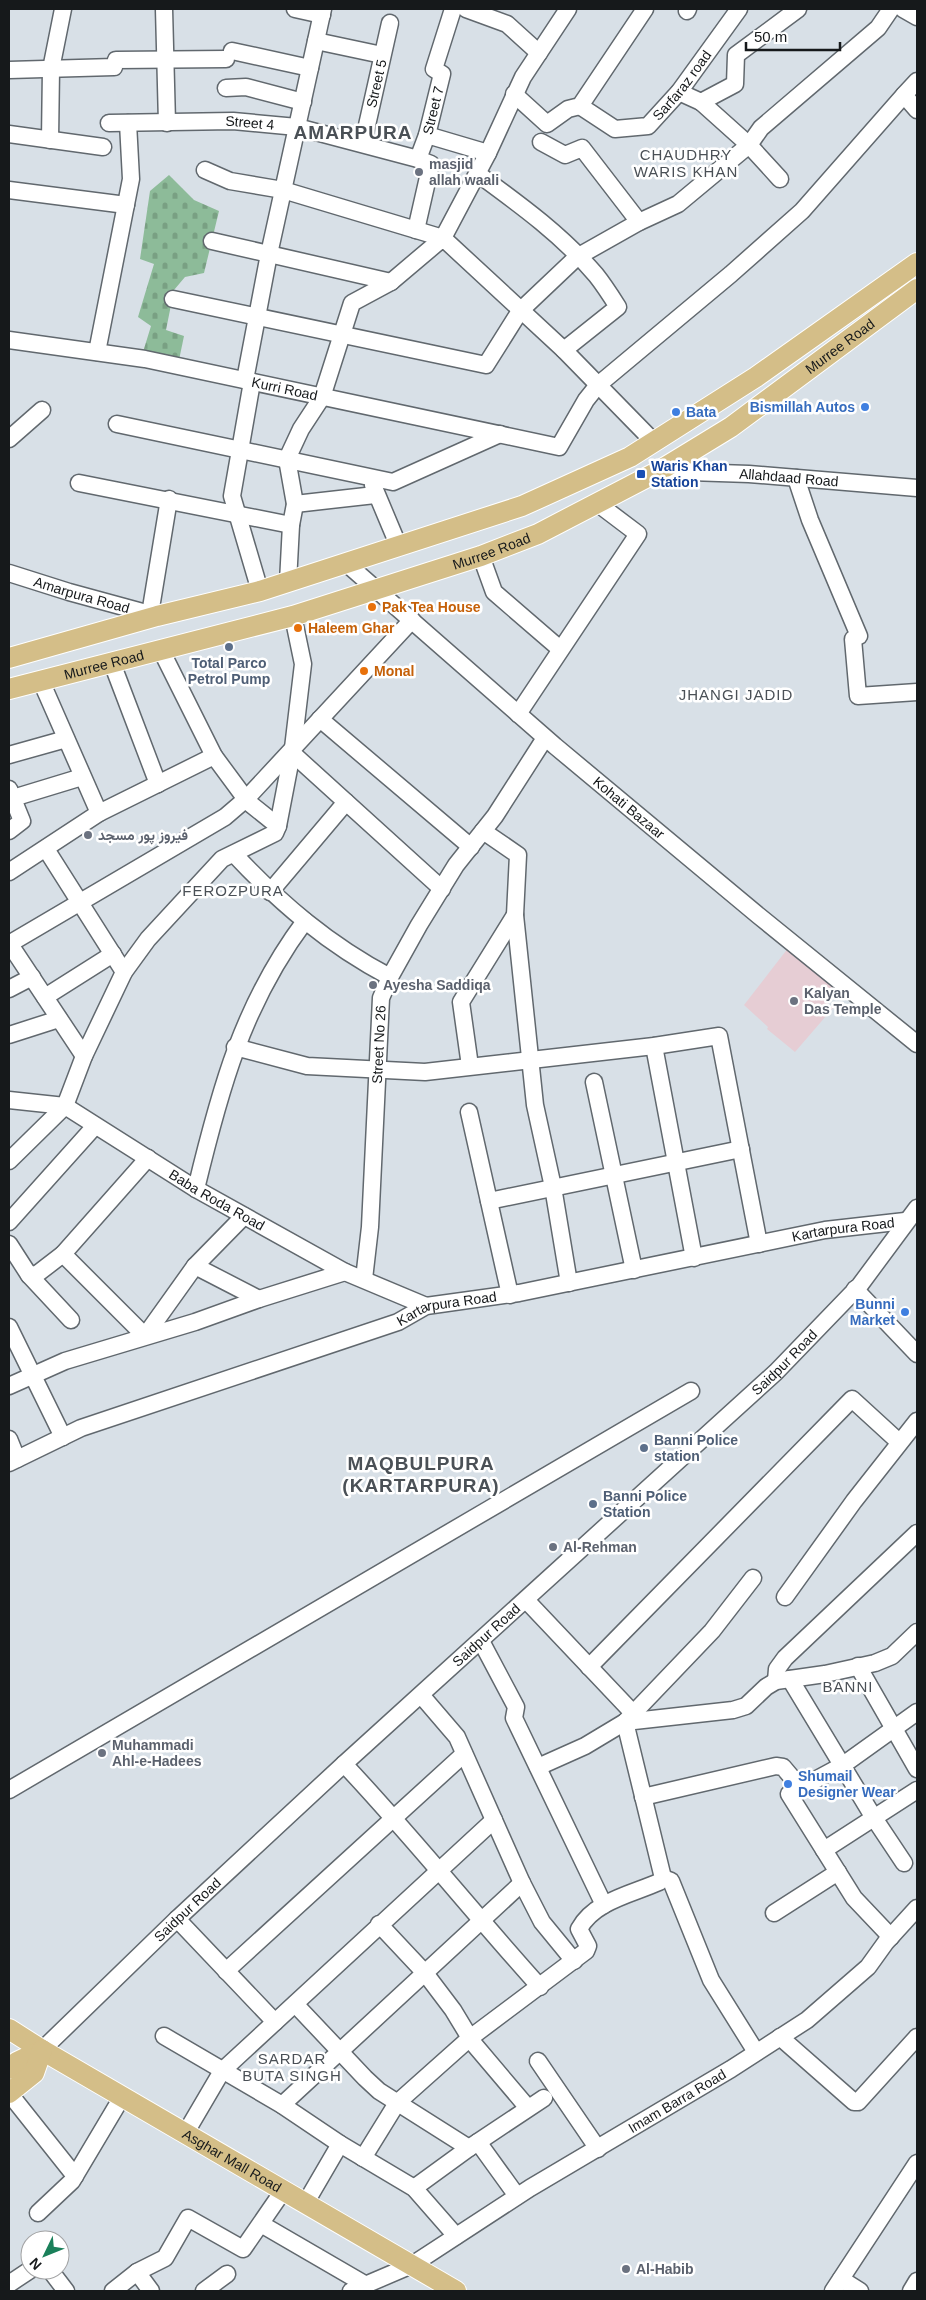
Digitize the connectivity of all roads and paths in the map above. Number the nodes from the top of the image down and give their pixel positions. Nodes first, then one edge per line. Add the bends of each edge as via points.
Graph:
1 (59, 9) edge
2 (164, 9) edge
3 (295, 9) edge
4 (453, 9) edge
5 (466, 9) edge
6 (568, 9) edge
7 (645, 9) edge
8 (739, 9) edge
9 (798, 9) edge
10 (891, 9) edge
11 (323, 12) edge
12 (390, 23) dead end
13 (316, 41) junction
14 (540, 53) junction
15 (382, 55) junction
16 (165, 58) junction
17 (310, 68) junction
18 (51, 69) junction
19 (9, 70) edge
20 (917, 81) edge
21 (226, 88) dead end
22 (679, 92) junction
23 (514, 94) junction
24 (904, 95) junction
25 (302, 102) junction
26 (702, 102) junction
27 (580, 106) junction
28 (917, 110) edge
29 (109, 123) dead end
30 (128, 123) junction
31 (167, 123) junction
32 (297, 127) junction
33 (9, 134) edge
34 (427, 135) junction
35 (50, 140) junction
36 (541, 142) dead end
37 (363, 143) junction
38 (749, 145) junction
39 (103, 147) dead end
40 (488, 153) junction
41 (418, 159) junction
42 (205, 170) dead end
43 (478, 174) junction
44 (780, 179) dead end
45 (9, 190) edge
46 (283, 190) junction
47 (126, 205) junction
48 (639, 222) junction
49 (416, 230) junction
50 (443, 238) junction
51 (212, 241) dead end
52 (269, 254) junction
53 (577, 256) junction
54 (917, 262) edge
55 (391, 282) junction
56 (917, 289) edge
57 (173, 299) dead end
58 (520, 311) junction
59 (258, 317) junction
60 (342, 335) junction
61 (9, 340) edge
62 (564, 350) junction
63 (97, 352) junction
64 (248, 381) junction
65 (598, 385) junction
66 (322, 397) junction
67 (42, 410) dead end
68 (117, 424) dead end
69 (500, 434) junction
70 (9, 439) edge
71 (654, 442) junction
72 (241, 450) junction
73 (287, 459) junction
74 (659, 471) junction
75 (370, 477) junction
76 (796, 478) junction
77 (79, 483) dead end
78 (917, 488) edge
79 (375, 494) junction
80 (168, 499) junction
81 (597, 503) junction
82 (295, 504) junction
83 (238, 514) junction
84 (291, 525) junction
85 (399, 547) junction
86 (481, 556) junction
87 (346, 563) junction
88 (9, 572) edge
89 (288, 582) junction
90 (379, 590) junction
91 (260, 591) junction
92 (153, 615) junction
93 (293, 616) junction
94 (412, 620) junction
95 (560, 648) junction
96 (161, 650) junction
97 (9, 658) edge
98 (112, 663) junction
99 (41, 681) junction
100 (9, 689) edge
101 (917, 692) edge
102 (518, 714) junction
103 (320, 719) junction
104 (545, 738) junction
105 (66, 739) junction
106 (292, 751) junction
107 (9, 756) edge
108 (214, 756) junction
109 (82, 777) junction
110 (158, 784) junction
111 (11, 793) edge
112 (246, 798) junction
113 (346, 802) junction
114 (98, 813) junction
115 (278, 826) junction
116 (9, 831) edge
117 (483, 831) junction
118 (471, 847) junction
119 (46, 849) junction
120 (234, 854) junction
121 (9, 872) edge
122 (442, 889) junction
123 (270, 892) junction
124 (81, 902) junction
125 (515, 915) junction
126 (305, 921) junction
127 (9, 944) edge
128 (113, 954) junction
129 (124, 972) junction
130 (32, 977) junction
131 (390, 977) junction
132 (9, 989) edge
133 (45, 997) junction
134 (60, 1019) junction
135 (9, 1035) edge
136 (917, 1044) edge
137 (654, 1046) junction
138 (235, 1047) junction
139 (84, 1056) junction
140 (530, 1060) junction
141 (470, 1066) junction
142 (377, 1071) junction
143 (594, 1082) dead end
144 (9, 1098) edge
145 (65, 1106) junction
146 (469, 1112) dead end
147 (95, 1126) junction
148 (741, 1149) junction
149 (148, 1158) junction
150 (9, 1161) edge
151 (676, 1162) junction
152 (614, 1175) junction
153 (553, 1187) junction
154 (196, 1189) junction
155 (489, 1201) junction
156 (917, 1208) edge
157 (244, 1216) junction
158 (905, 1221) junction
159 (9, 1222) edge
160 (9, 1244) edge
161 (759, 1244) junction
162 (63, 1254) junction
163 (694, 1258) junction
164 (195, 1266) junction
165 (634, 1270) junction
166 (345, 1272) junction
167 (29, 1275) junction
168 (364, 1279) junction
169 (569, 1283) junction
170 (855, 1289) junction
171 (510, 1295) junction
172 (259, 1299) junction
173 (426, 1306) junction
174 (71, 1320) dead end
175 (9, 1327) edge
176 (145, 1336) junction
177 (917, 1354) edge
178 (32, 1376) junction
179 (9, 1386) edge
180 (691, 1391) dead end
181 (917, 1421) edge
182 (62, 1437) junction
183 (9, 1439) edge
184 (899, 1442) junction
185 (13, 1461) edge
186 (917, 1533) edge
187 (753, 1578) dead end
188 (785, 1597) dead end
189 (526, 1600) junction
190 (917, 1632) edge
191 (481, 1641) junction
192 (858, 1666) junction
193 (590, 1667) junction
194 (783, 1680) junction
195 (421, 1695) junction
196 (917, 1712) edge
197 (629, 1717) junction
198 (894, 1729) junction
199 (464, 1754) junction
200 (344, 1764) junction
201 (843, 1765) junction
202 (538, 1767) junction
203 (917, 1769) edge
204 (800, 1786) junction
205 (9, 1790) edge
206 (917, 1790) edge
207 (643, 1797) junction
208 (394, 1817) junction
209 (874, 1818) junction
210 (494, 1820) junction
211 (824, 1850) junction
212 (904, 1863) dead end
213 (439, 1870) junction
214 (838, 1872) junction
215 (662, 1878) junction
216 (522, 1883) junction
217 (604, 1905) junction
218 (917, 1908) edge
219 (774, 1913) dead end
220 (178, 1919) junction
221 (481, 1922) junction
222 (379, 1924) junction
223 (891, 1937) junction
224 (574, 1961) junction
225 (226, 1972) junction
226 (424, 1973) junction
227 (540, 1987) junction
228 (295, 2004) junction
229 (275, 2022) junction
230 (9, 2029) edge
231 (164, 2036) dead end
232 (780, 2037) junction
233 (917, 2037) edge
234 (470, 2038) junction
235 (42, 2050) junction
236 (339, 2051) junction
237 (756, 2052) junction
238 (538, 2061) dead end
239 (9, 2069) edge
240 (222, 2071) junction
241 (9, 2093) edge
242 (122, 2097) junction
243 (544, 2098) dead end
244 (397, 2103) junction
245 (282, 2105) junction
246 (528, 2108) junction
247 (185, 2134) junction
248 (340, 2144) junction
249 (474, 2145) junction
250 (598, 2149) junction
251 (363, 2158) junction
252 (917, 2163) edge
253 (75, 2176) junction
254 (414, 2188) junction
255 (283, 2192) junction
256 (517, 2196) junction
257 (305, 2204) junction
258 (38, 2213) dead end
259 (261, 2224) junction
260 (456, 2236) junction
261 (412, 2265) junction
262 (137, 2272) junction
263 (227, 2274) dead end
264 (20, 2277) edge
265 (58, 2280) edge
266 (917, 2281) edge
267 (9, 2284) edge
268 (837, 2285) edge
269 (358, 2288) edge
270 (66, 2291) edge
271 (113, 2291) edge
272 (151, 2291) edge
273 (204, 2291) edge
274 (456, 2291) edge
275 (860, 2291) edge
276 (911, 2291) edge

1 - 18 street
2 - 16 street
3 - 11 street
4 - 34 street, Street 7 via 434,69 442,74
5 - 14 street via 507,24
6 - 14 street
7 - 27 street
8 - 22 street, Sarfaraz road
9 - 26 street via 736,55 735,84
10 - 38 street via 878,28 761,128
11 - 13 street
12 - 15 street, Street 5
13 - 15 street
13 - 17 street
14 - 23 street
15 - 37 street, Street 5
16 - 17 street via 229,55
16 - 18 street via 116,60 114,67
16 - 31 street
17 - 25 street
18 - 19 street
18 - 35 street
20 - 24 street
21 - 25 street via 246,87
22 - 26 street
22 - 27 street, Sarfaraz road via 648,126 615,129
23 - 27 street via 547,124 568,109
23 - 40 street
24 - 28 street
24 - 65 street via 802,211
25 - 32 street
26 - 38 street
29 - 30 street, Street 4
30 - 31 street, Street 4
30 - 47 street via 131,179
31 - 32 street, Street 4 via 233,121
32 - 37 street, Street 4
32 - 46 street
33 - 35 street
34 - 40 street
34 - 41 street, Street 7
35 - 39 street
36 - 48 street via 565,155 582,148
37 - 41 street, Street 4
38 - 44 street
38 - 48 street via 678,204
40 - 43 street
41 - 49 street via 431,164
42 - 46 street via 230,182
43 - 50 street
43 - 53 street via 528,210
45 - 47 street
46 - 49 street
46 - 52 street
47 - 63 street
48 - 53 street
49 - 50 street
50 - 55 street
50 - 58 street
51 - 52 street
52 - 55 street
52 - 59 street
53 - 58 street
53 - 62 street via 596,275 618,307
54 - 71 main road, Murree Road via 756,377
55 - 60 street via 352,303
56 - 74 main road, Murree Road via 731,427
57 - 59 street
58 - 60 street via 486,365
58 - 62 street
59 - 60 street
59 - 64 street
60 - 66 street
61 - 63 street, Kurri Road
62 - 65 street
63 - 64 street, Kurri Road
64 - 66 street, Kurri Road
64 - 72 street
65 - 69 street, Kurri Road via 560,447
65 - 71 street
66 - 69 street, Kurri Road
66 - 73 street via 301,429
67 - 70 street
68 - 72 street
69 - 75 street via 392,482
71 - 85 main road, Murree Road via 630,457 522,506
72 - 73 street
72 - 83 street via 232,496
73 - 75 street
73 - 82 street
74 - 76 street, Allahdaad Road
74 - 81 main road, Murree Road
75 - 79 street
76 - 78 street, Allahdaad Road
76 - 101 street via 856,638 858,696
77 - 80 street
79 - 82 street
79 - 85 street
80 - 83 street
80 - 92 street
81 - 86 main road, Murree Road via 538,534
81 - 95 street via 638,534
82 - 84 street
83 - 84 street
83 - 91 street
84 - 89 street
85 - 87 main road, Murree Road
86 - 90 main road, Murree Road
86 - 95 street via 494,592
87 - 89 main road, Murree Road
87 - 90 street, Kohati Bazaar
88 - 92 street, Amarpura Road
89 - 91 main road, Murree Road
90 - 93 main road, Murree Road
90 - 94 street, Kohati Bazaar
91 - 92 main road, Murree Road
92 - 97 main road, Murree Road
93 - 96 main road, Murree Road
93 - 106 street via 303,664
94 - 102 street, Kohati Bazaar
94 - 103 street
95 - 102 street
96 - 98 main road, Murree Road
96 - 108 street
98 - 99 main road, Murree Road
98 - 110 street
99 - 100 main road, Murree Road
99 - 105 street
102 - 104 street, Kohati Bazaar
103 - 106 street
103 - 118 street
104 - 117 street, Street No 26
104 - 136 street, Kohati Bazaar
105 - 107 street
105 - 109 street
106 - 112 street
106 - 113 street
106 - 115 street
108 - 110 street
108 - 112 street
109 - 111 street
109 - 114 street
110 - 114 street
111 - 116 street via 22,821
112 - 115 street
112 - 124 street via 225,817
113 - 122 street
113 - 123 street
114 - 119 street
115 - 120 street via 275,833 264,840
117 - 118 street, Street No 26
117 - 125 street via 518,854
118 - 122 street, Street No 26
119 - 121 street
119 - 124 street
120 - 123 street
120 - 129 street via 222,859 148,940
122 - 131 street, Street No 26
123 - 126 street
124 - 127 street
124 - 128 street
125 - 140 street
125 - 141 street via 461,1002
126 - 131 street via 356,959
126 - 138 street via 280,958
127 - 130 street
128 - 129 street
128 - 133 street
129 - 139 street
130 - 132 street
130 - 133 street
131 - 142 street, Street No 26 via 381,998
133 - 134 street
134 - 135 street
134 - 139 street
137 - 140 street
137 - 148 street via 719,1036
137 - 151 street
138 - 142 street via 307,1066
138 - 154 street via 216,1104
139 - 145 street
140 - 141 street
140 - 153 street via 535,1105
141 - 142 street via 425,1072
142 - 168 street, Street No 26 via 370,1227
143 - 152 street
144 - 145 street, Baba Roda Road
145 - 147 street, Baba Roda Road
145 - 150 street
146 - 155 street
147 - 149 street, Baba Roda Road
147 - 159 street
148 - 151 street
148 - 161 street
149 - 154 street, Baba Roda Road
149 - 162 street
151 - 152 street
151 - 163 street
152 - 153 street
152 - 165 street
153 - 155 street
153 - 169 street
154 - 157 street, Baba Roda Road
155 - 171 street
156 - 158 street, Saidpur Road
157 - 164 street
157 - 166 street, Baba Roda Road
158 - 161 street, Kartarpura Road via 825,1230
158 - 170 street, Saidpur Road
160 - 167 street
161 - 163 street, Kartarpura Road
162 - 167 street via 37,1274
162 - 176 street
163 - 165 street, Kartarpura Road
164 - 172 street
164 - 176 street
165 - 169 street, Kartarpura Road
166 - 168 street, Baba Roda Road
166 - 172 street
167 - 174 street
168 - 173 street, Baba Roda Road
169 - 171 street, Kartarpura Road
170 - 177 street
170 - 189 street, Saidpur Road via 776,1372
171 - 173 street, Kartarpura Road
172 - 176 street
173 - 182 street, Kartarpura Road via 398,1322
175 - 178 street
176 - 178 street via 65,1361
178 - 179 street
178 - 182 street
180 - 205 street
181 - 184 street
182 - 185 street, Kartarpura Road
183 - 185 street
184 - 188 street
184 - 193 street via 852,1399
186 - 194 street via 785,1658 777,1669
187 - 197 street via 700,1643
189 - 191 street, Saidpur Road
189 - 193 street
190 - 192 street via 892,1656
191 - 195 street, Saidpur Road
191 - 202 street via 516,1707 514,1718
192 - 194 street
192 - 198 street
193 - 197 street
194 - 197 street via 766,1687 746,1706 733,1710
194 - 201 street
195 - 199 street via 457,1737
195 - 200 street, Saidpur Road
196 - 198 street
197 - 202 street via 585,1746
197 - 207 street
198 - 201 street
198 - 203 street
199 - 208 street
199 - 210 street
200 - 208 street
200 - 220 street, Saidpur Road
201 - 204 street via 809,1785
201 - 209 street
202 - 217 street
204 - 207 street via 784,1767 776,1766
204 - 211 street via 789,1794
206 - 209 street
207 - 215 street
208 - 213 street
208 - 225 street
209 - 211 street
209 - 212 street
210 - 213 street
210 - 216 street
211 - 214 street
213 - 221 street
213 - 222 street
214 - 219 street
214 - 223 street via 854,1898
215 - 217 street
215 - 237 street via 671,1881 711,1980
216 - 221 street
216 - 224 street via 542,1922
217 - 224 street via 589,1915 579,1929 588,1946
218 - 223 street, Imam Barra Road
220 - 225 street
220 - 235 street, Saidpur Road
221 - 226 street
221 - 227 street
222 - 226 street
222 - 228 street
223 - 232 street, Imam Barra Road via 868,1967 807,2020
224 - 227 street
225 - 229 street
226 - 234 street
226 - 236 street
227 - 234 street
228 - 229 street
228 - 236 street
229 - 240 street
230 - 235 main road, Asghar Mall Road
231 - 240 street
232 - 233 street via 854,2102 858,2102
232 - 237 street, Imam Barra Road
234 - 244 street
234 - 246 street
235 - 239 main road, Saidpur Road
235 - 241 main road, Saidpur Road via 34,2073
235 - 242 main road, Asghar Mall Road
236 - 244 street via 365,2078
236 - 245 street
237 - 250 street, Imam Barra Road
238 - 250 street
240 - 245 street
240 - 247 street
241 - 253 street
242 - 247 main road, Asghar Mall Road
242 - 253 street
243 - 246 street
244 - 249 street
244 - 251 street
245 - 248 street
246 - 249 street
247 - 255 main road, Asghar Mall Road
248 - 251 street
248 - 257 street
249 - 254 street
249 - 256 street
250 - 256 street, Imam Barra Road
251 - 254 street
252 - 268 street
253 - 258 street
254 - 260 street
255 - 257 main road, Asghar Mall Road
255 - 259 street
256 - 260 street, Imam Barra Road
257 - 261 main road, Asghar Mall Road
259 - 262 street via 243,2249 188,2218 164,2258
259 - 269 street
260 - 261 street, Imam Barra Road
261 - 269 street, Imam Barra Road
261 - 274 main road, Asghar Mall Road
262 - 271 street
262 - 272 street
263 - 273 street
264 - 267 street
265 - 270 street
266 - 276 street
268 - 275 street

